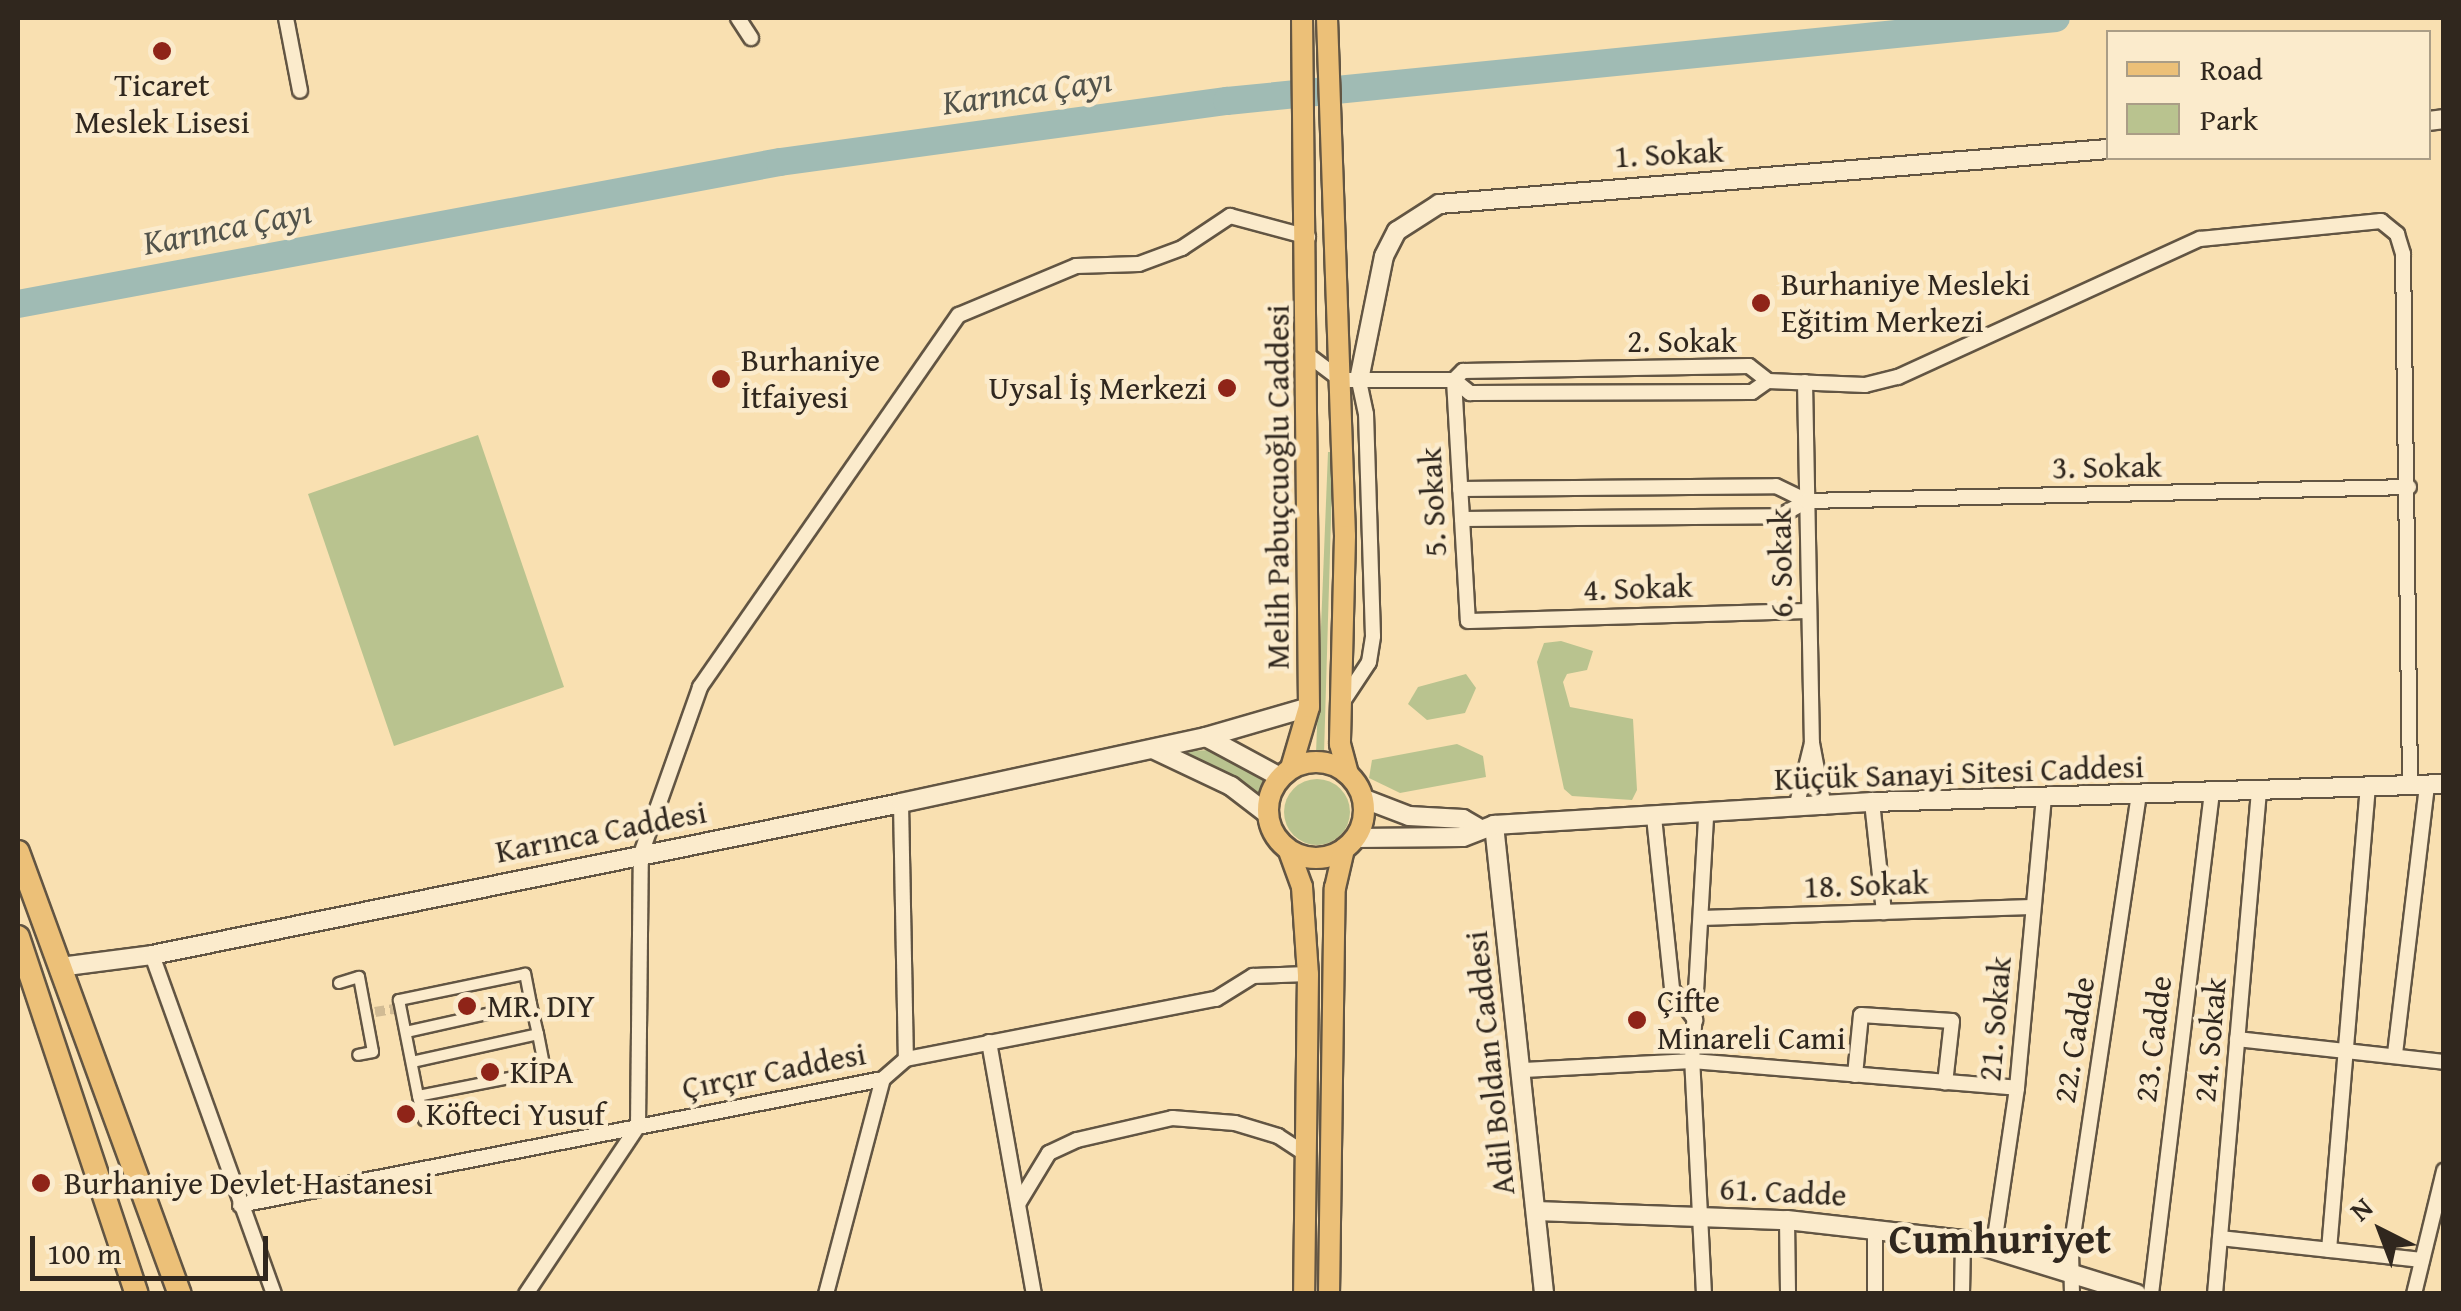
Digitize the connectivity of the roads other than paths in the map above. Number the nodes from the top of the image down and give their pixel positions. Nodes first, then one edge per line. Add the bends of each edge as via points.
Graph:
1 (286, 18) edge
2 (738, 18) edge
3 (1302, 18) edge
4 (1327, 18) edge
5 (751, 38) dead end
6 (300, 91) dead end
7 (2106, 149) edge
8 (1308, 237) junction
9 (1308, 355) junction
10 (1350, 380) junction
11 (1454, 380) junction
12 (1768, 382) junction
13 (1805, 382) junction
14 (2409, 487) junction
15 (1460, 489) junction
16 (1807, 501) junction
17 (1462, 518) junction
18 (1809, 611) junction
19 (1468, 621) joint
20 (1341, 704) junction
21 (1309, 707) junction
22 (1206, 737) junction
23 (1812, 743) junction
24 (1153, 749) junction
25 (1286, 772) junction
26 (1348, 774) junction
27 (2427, 784) edge
28 (2368, 785) junction
29 (2259, 791) junction
30 (2212, 792) junction
31 (2139, 796) junction
32 (2044, 797) junction
33 (1362, 798) junction
34 (1872, 802) junction
35 (900, 803) junction
36 (1824, 806) junction
37 (1796, 808) junction
38 (1266, 813) junction
39 (1706, 814) junction
40 (1654, 817) junction
41 (1486, 826) junction
42 (1350, 844) junction
43 (1289, 851) junction
44 (18, 852) edge
45 (641, 854) junction
46 (2032, 908) junction
47 (1884, 912) junction
48 (1701, 918) junction
49 (18, 937) edge
50 (152, 955) junction
51 (60, 967) junction
52 (1308, 974) junction
53 (338, 983) dead end
54 (531, 1004) junction
55 (1694, 1020) junction
56 (406, 1032) junction
57 (538, 1034) junction
58 (2237, 1039) junction
59 (989, 1042) junction
60 (2346, 1046) junction
61 (2395, 1054) junction
62 (358, 1055) dead end
63 (906, 1058) junction
64 (1692, 1061) junction
65 (412, 1062) junction
66 (2444, 1062) edge
67 (1524, 1070) junction
68 (1855, 1075) junction
69 (882, 1079) junction
70 (1944, 1083) junction
71 (2017, 1088) junction
72 (418, 1096) junction
73 (424, 1120) dead end
74 (638, 1126) junction
75 (1308, 1155) junction
76 (2444, 1171) edge
77 (1018, 1204) junction
78 (240, 1205) junction
79 (1536, 1212) junction
80 (1698, 1218) junction
81 (1788, 1220) junction
82 (1875, 1228) junction
83 (2220, 1238) junction
84 (1963, 1240) junction
85 (1994, 1244) junction
86 (2329, 1250) junction
87 (2422, 1260) junction
88 (2074, 1269) junction
89 (137, 1294) edge
90 (180, 1294) edge
91 (274, 1294) edge
92 (526, 1294) edge
93 (826, 1294) edge
94 (1034, 1294) edge
95 (1304, 1294) edge
96 (1329, 1294) edge
97 (1544, 1294) edge
98 (1704, 1294) edge
99 (1788, 1294) edge
100 (1875, 1294) edge
101 (1962, 1294) edge
102 (2072, 1294) edge
103 (2137, 1294) edge
104 (2151, 1294) edge
105 (2215, 1294) edge
106 (2414, 1294) edge

1 - 6 street
2 - 5 street
3 - 8 main road, Melih Pabuçcuoğlu Caddesi
4 - 10 main road, Melih Pabuçcuoğlu Caddesi
7 - 10 street, 1. Sokak via 1439,204 1396,231
8 - 9 main road, Melih Pabuçcuoğlu Caddesi
8 - 45 street via 1230,216 1182,248 1139,264 1076,266 959,315 700,687
9 - 10 street
9 - 21 main road, Melih Pabuçcuoğlu Caddesi
10 - 11 street, 2. Sokak
10 - 20 main road, Melih Pabuçcuoğlu Caddesi
10 - 20 street, Melih Pabuçcuoğlu Caddesi via 1368,440 1373,636 1369,662
11 - 12 street, 2. Sokak via 1470,393 1752,392
11 - 12 street, 2. Sokak via 1463,370 1750,366
11 - 15 street, 5. Sokak
12 - 13 street
13 - 14 street via 1865,385 1898,377 2200,239 2382,221 2397,234 2403,254
13 - 16 street, 6. Sokak
14 - 16 street, 3. Sokak
14 - 27 street
15 - 16 street, 3. Sokak via 1776,486
15 - 17 street, 5. Sokak
16 - 17 street, 3. Sokak via 1780,516
16 - 18 street, 6. Sokak
17 - 19 street, 5. Sokak
18 - 19 street, 4. Sokak
18 - 23 street, 6. Sokak
20 - 26 main road, Melih Pabuçcuoğlu Caddesi
21 - 22 street, Karınca Caddesi
21 - 25 main road, Melih Pabuçcuoğlu Caddesi
22 - 24 street, Karınca Caddesi
22 - 25 street
23 - 36 street
23 - 37 street
24 - 35 street, Karınca Caddesi
24 - 38 street via 1231,786
25 - 26 main road via 1324,762
25 - 38 main road
26 - 33 main road
27 - 28 street, Küçük Sanayi Sitesi Caddesi
27 - 61 street
28 - 29 street, Küçük Sanayi Sitesi Caddesi
28 - 60 street
29 - 30 street, Küçük Sanayi Sitesi Caddesi
29 - 58 street, 24. Sokak
30 - 31 street, Küçük Sanayi Sitesi Caddesi
30 - 104 street, 23. Cadde
31 - 32 street, Küçük Sanayi Sitesi Caddesi
31 - 88 street, 22. Cadde via 2071,1250
32 - 34 street, Küçük Sanayi Sitesi Caddesi
32 - 46 street, 21. Sokak
33 - 41 street, Küçük Sanayi Sitesi Caddesi via 1409,816
33 - 42 main road
34 - 36 street, Küçük Sanayi Sitesi Caddesi
34 - 47 street
35 - 45 street, Karınca Caddesi
35 - 63 street
36 - 37 street, Küçük Sanayi Sitesi Caddesi
37 - 39 street, Küçük Sanayi Sitesi Caddesi
38 - 43 main road
39 - 40 street, Küçük Sanayi Sitesi Caddesi
39 - 48 street
40 - 41 street, Küçük Sanayi Sitesi Caddesi
40 - 55 street via 1672,989
41 - 42 street, Küçük Sanayi Sitesi Caddesi via 1463,837
41 - 67 street, Adil Boldan Caddesi
42 - 43 main road via 1314,859
42 - 96 main road via 1336,888
43 - 52 main road via 1302,887
44 - 51 highway
45 - 50 street, Karınca Caddesi
45 - 74 street
46 - 47 street, 18. Sokak
46 - 71 street, 21. Sokak
47 - 48 street, 18. Sokak
48 - 55 street
49 - 89 highway
50 - 51 street, Karınca Caddesi
50 - 78 street
51 - 90 highway
52 - 59 street, Çırçır Caddesi via 1253,976 1216,999
52 - 75 main road
53 - 62 street via 359,978 373,1052
54 - 56 street
54 - 56 street via 525,974 399,1000
54 - 57 street
55 - 64 street
56 - 65 street
57 - 65 street
57 - 72 street via 545,1071
58 - 60 street
58 - 83 street, 24. Sokak
59 - 63 street, Çırçır Caddesi
59 - 77 street
60 - 61 street
60 - 86 street
61 - 66 street
63 - 69 street, Çırçır Caddesi
64 - 67 street
64 - 68 street
64 - 80 street
65 - 72 street
67 - 79 street, Adil Boldan Caddesi
68 - 70 street
68 - 70 street via 1862,1016 1952,1021
69 - 74 street, Çırçır Caddesi
69 - 93 street
70 - 71 street
71 - 85 street, 21. Sokak
72 - 73 street
74 - 78 street, Çırçır Caddesi
74 - 92 street
75 - 77 street via 1278,1136 1234,1123 1172,1118 1048,1153
75 - 95 main road
76 - 87 street
77 - 94 street
78 - 91 street
79 - 80 street, 61. Cadde
79 - 97 street, Adil Boldan Caddesi
80 - 81 street, 61. Cadde
80 - 98 street
81 - 82 street, 61. Cadde
81 - 99 street
82 - 84 street, 61. Cadde
82 - 100 street
83 - 86 street
83 - 105 street, 24. Sokak
84 - 85 street, 61. Cadde
84 - 101 street
85 - 88 street, 61. Cadde
86 - 87 street
87 - 106 street
88 - 102 street, 22. Cadde
88 - 103 street, 61. Cadde

